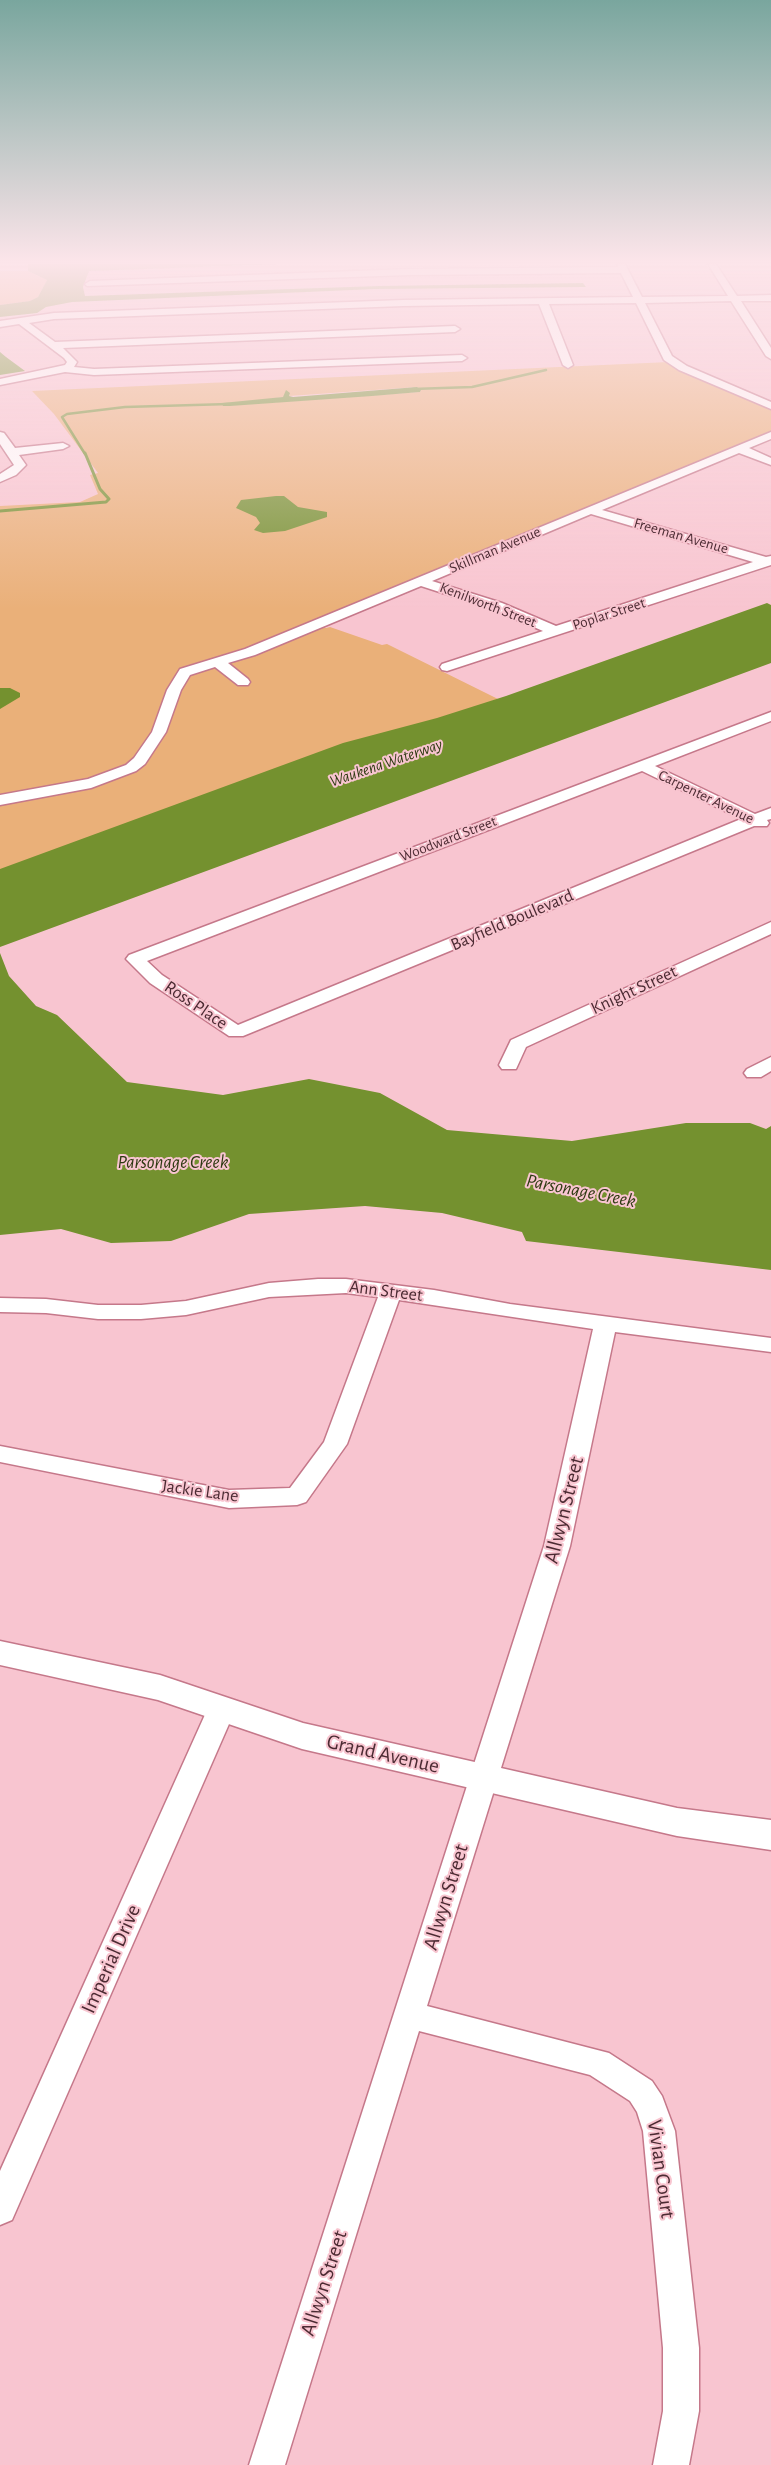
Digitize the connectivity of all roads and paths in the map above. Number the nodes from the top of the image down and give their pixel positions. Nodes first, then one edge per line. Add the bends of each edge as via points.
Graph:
1 (15, 379) edge
2 (710, 379) edge
3 (0, 382) edge
4 (771, 406) edge
5 (0, 435) edge
6 (771, 435) edge
7 (62, 446) dead end
8 (738, 448) junction
9 (14, 452) junction
10 (771, 462) edge
11 (0, 478) edge
12 (590, 510) junction
13 (769, 562) edge
14 (420, 581) junction
15 (555, 632) junction
16 (219, 663) junction
17 (447, 668) dead end
18 (243, 682) dead end
19 (771, 716) edge
20 (642, 765) junction
21 (0, 800) edge
22 (771, 813) edge
23 (754, 820) junction
24 (771, 828) edge
25 (771, 927) edge
26 (143, 967) joint
27 (252, 1026) joint
28 (771, 1063) edge
29 (509, 1065) dead end
30 (754, 1073) dead end
31 (391, 1292) junction
32 (0, 1306) edge
33 (606, 1324) junction
34 (771, 1346) edge
35 (0, 1454) edge
36 (0, 1653) edge
37 (222, 1708) junction
38 (484, 1778) junction
39 (771, 1835) edge
40 (409, 2015) junction
41 (0, 2209) edge
42 (266, 2465) edge
43 (671, 2465) edge

1 - 3 street
2 - 4 street
5 - 9 street
6 - 8 street, Skillman Avenue
7 - 9 street
8 - 10 street
8 - 12 street, Skillman Avenue
9 - 11 street via 20,465
12 - 13 street, Freeman Avenue
12 - 14 street, Skillman Avenue
13 - 15 street, Poplar Street
14 - 15 street, Kenilworth Street via 497,606
14 - 16 street, Skillman Avenue
15 - 17 street, Poplar Street
16 - 18 street
16 - 21 street, Skillman Avenue via 185,672 159,732 140,761 131,768 91,783
19 - 20 street, Woodward Street
20 - 23 street, Carpenter Avenue
20 - 26 street, Woodward Street via 135,959
22 - 23 street, Bayfield Boulevard
23 - 24 street, Carpenter Avenue
23 - 27 street, Bayfield Boulevard
25 - 29 street, Knight Street via 518,1044
26 - 27 street, Ross Place via 236,1032
28 - 30 street
31 - 32 street, Ann Street via 318,1286 242,1295 186,1308 141,1312
31 - 33 street, Ann Street
31 - 35 street, Jackie Lane via 335,1444 297,1496 222,1498
33 - 34 street, Ann Street
33 - 38 street, Allwyn Street via 557,1546
36 - 37 street, Grand Avenue via 160,1688
37 - 38 street, Grand Avenue via 302,1736
37 - 41 street, Imperial Drive
38 - 39 street, Grand Avenue via 677,1822
38 - 40 street, Allwyn Street
40 - 42 street, Allwyn Street
40 - 43 street, Vivian Court via 598,2063 641,2091 651,2106 659,2131 681,2348 681,2411

